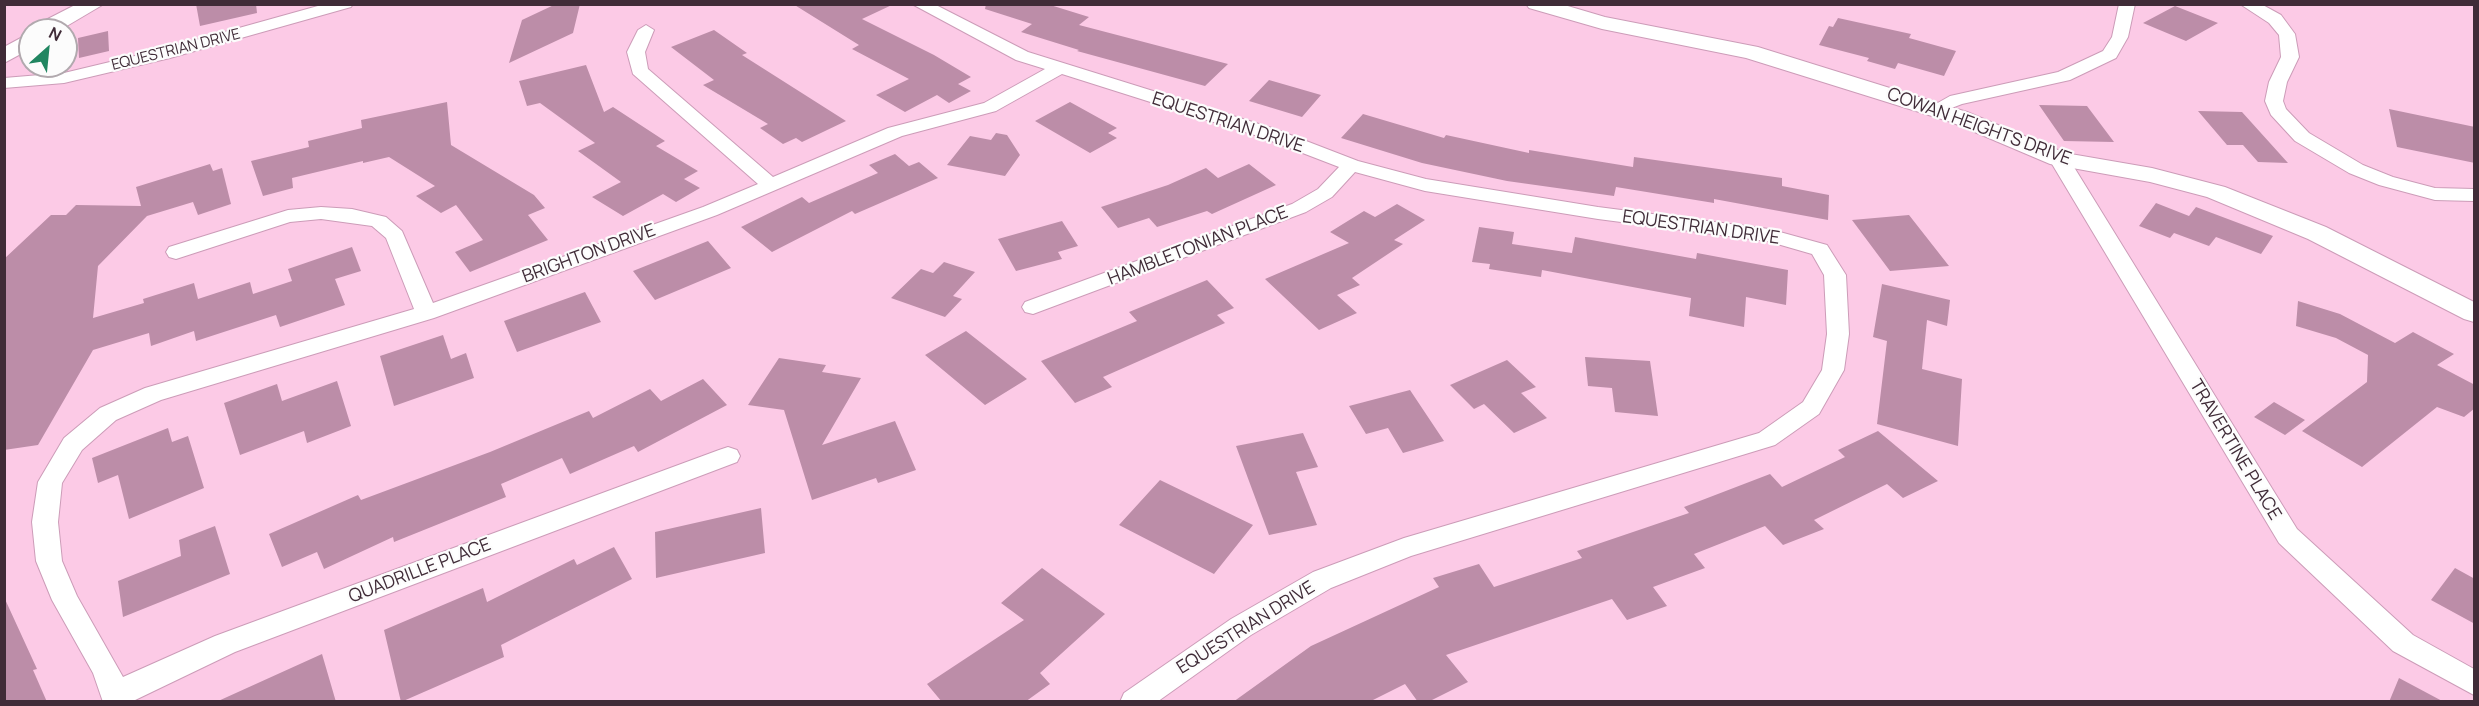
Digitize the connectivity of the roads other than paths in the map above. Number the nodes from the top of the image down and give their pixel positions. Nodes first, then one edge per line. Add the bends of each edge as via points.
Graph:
1 (94, 4) edge
2 (345, 4) edge
3 (920, 4) edge
4 (1536, 4) edge
5 (2127, 4) edge
6 (2248, 4) edge
7 (68, 18) edge
8 (646, 30) dead end
9 (18, 47) edge
10 (4, 57) edge
11 (1058, 69) junction
12 (4, 83) edge
13 (1936, 109) junction
14 (2059, 159) junction
15 (1351, 165) junction
16 (771, 185) junction
17 (2475, 195) edge
18 (176, 252) dead end
19 (1033, 307) dead end
20 (426, 313) junction
21 (2475, 313) edge
22 (728, 456) dead end
23 (2475, 683) edge
24 (116, 698) edge
25 (1134, 702) edge

1 - 7 street
2 - 12 street, EQUESTRIAN DRIVE via 64,78
3 - 11 street, EQUESTRIAN DRIVE via 1022,56
4 - 13 street, COWAN HEIGHTS DRIVE via 1602,23 1750,52
5 - 13 street via 2120,37 2110,54 2064,76 1956,100
6 - 17 street via 2275,20 2287,34 2290,57 2274,101 2277,111 2302,137 2348,165 2386,181 2435,194
8 - 16 street via 636,52 639,70
9 - 10 street
11 - 15 street, EQUESTRIAN DRIVE via 1224,119
11 - 16 street, BRIGHTON DRIVE via 990,107 895,132
13 - 14 street, COWAN HEIGHTS DRIVE
14 - 21 street, COWAN HEIGHTS DRIVE via 2186,183 2243,201
14 - 23 street, TRAVERTINE PLACE via 2288,536 2403,643
15 - 19 street, HAMBLETONIAN PLACE via 1325,193 1299,208
15 - 25 street, EQUESTRIAN DRIVE via 1425,185 1769,235 1820,250 1835,275 1838,334 1833,370 1811,408 1767,439 1404,548 1322,580 1241,627
16 - 20 street, BRIGHTON DRIVE via 710,211
18 - 20 street via 288,216 321,213 379,221 395,235
20 - 24 street, BRIGHTON DRIVE via 153,394 108,414 73,444 50,482 45,522 49,561 65,600 94,646
22 - 24 street, QUADRILLE PLACE via 225,644

